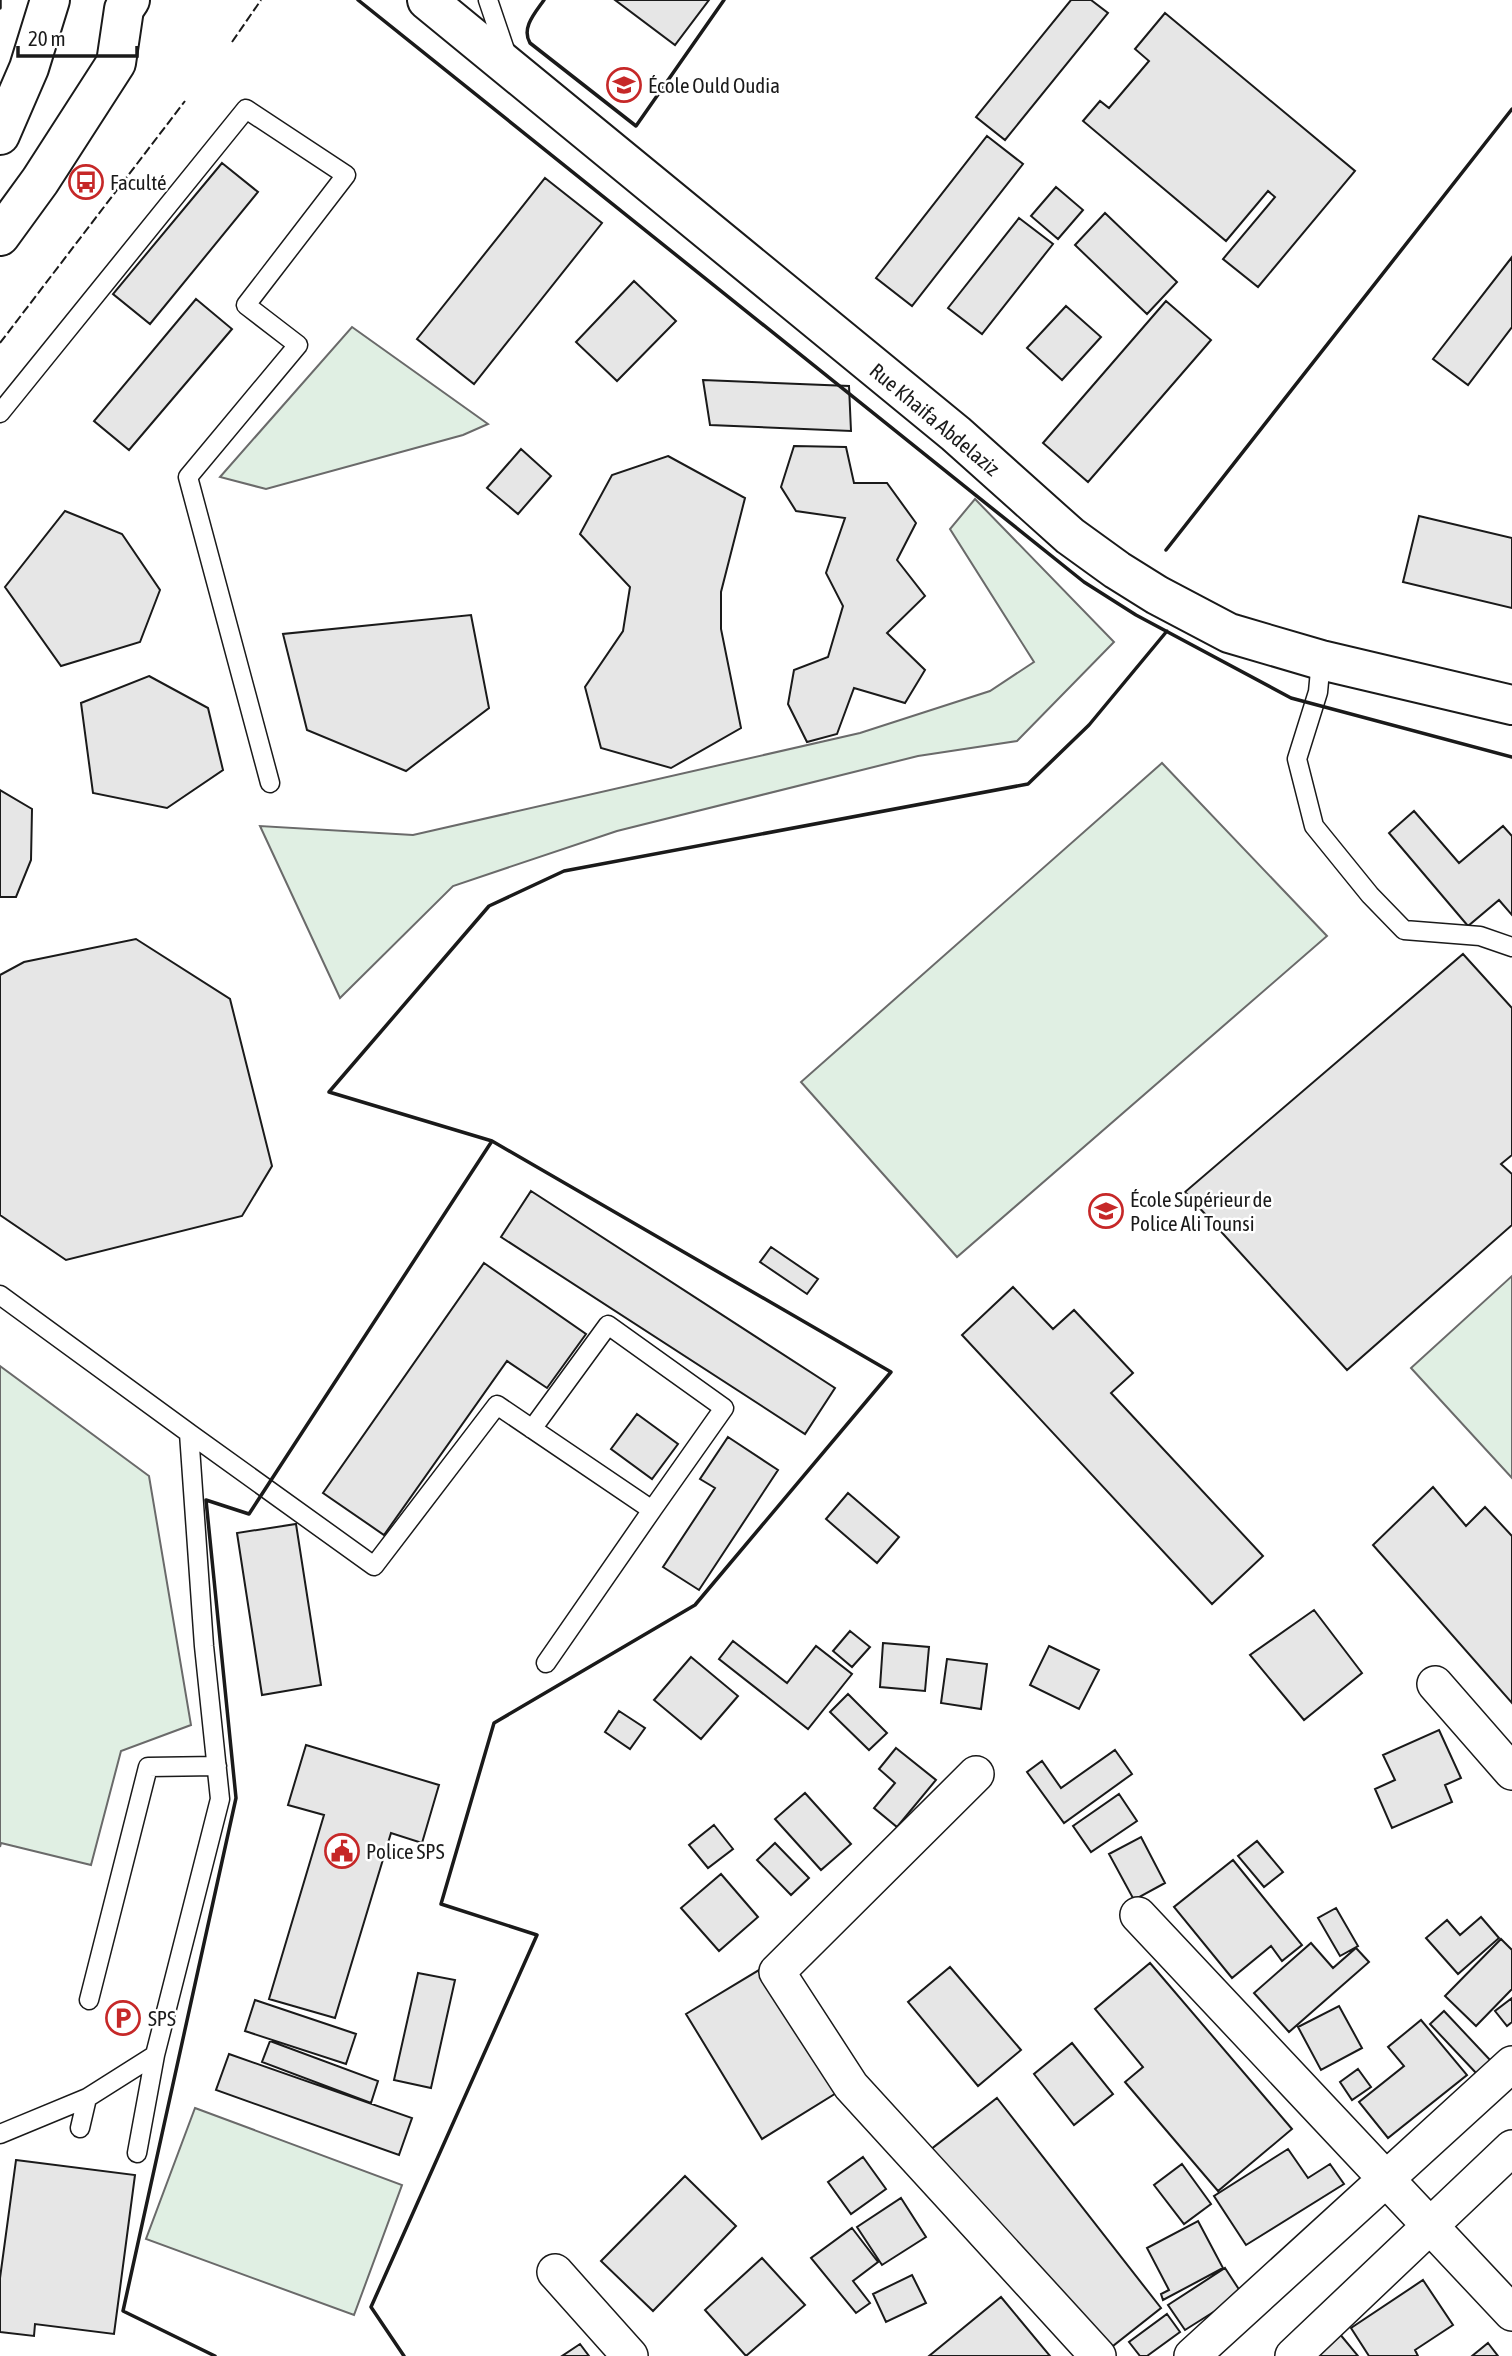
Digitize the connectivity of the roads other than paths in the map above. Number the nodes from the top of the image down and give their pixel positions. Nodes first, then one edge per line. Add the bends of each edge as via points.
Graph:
1 (50, 0) edge
2 (130, 0) edge
3 (427, 0) edge
4 (488, 0) edge
5 (511, 69) junction
6 (0, 135) edge
7 (0, 236) edge
8 (0, 413) edge
9 (1321, 660) junction
10 (1512, 705) edge
11 (270, 783) dead end
12 (1512, 947) edge
13 (0, 1295) edge
14 (532, 1429) junction
15 (189, 1433) junction
16 (652, 1510) junction
17 (546, 1663) dead end
18 (1434, 1684) dead end
19 (217, 1766) junction
20 (1512, 1772) edge
21 (976, 1774) dead end
22 (1138, 1915) dead end
23 (89, 2000) dead end
24 (155, 2055) junction
25 (1512, 2064) edge
26 (87, 2098) junction
27 (80, 2127) dead end
28 (0, 2134) edge
29 (1512, 2148) edge
30 (137, 2153) dead end
31 (1385, 2179) junction
32 (1430, 2225) junction
33 (555, 2272) dead end
34 (1512, 2313) edge
35 (630, 2356) edge
36 (1098, 2356) edge
37 (1192, 2356) edge
38 (1293, 2356) edge

1 - 6 street via 29,68
2 - 7 street via 124,9 116,63
3 - 5 street, Rue Khaifa Abdelaziz
4 - 5 lane
5 - 9 street, Rue Khaifa Abdelaziz via 956,434 1070,536 1157,595 1229,633
8 - 11 lane via 246,109 346,174 246,305 298,345 188,477
9 - 10 street, Rue Khaifa Abdelaziz
9 - 12 lane via 1318,692 1297,759 1314,826 1404,930 1480,936
13 - 15 lane
14 - 15 lane via 497,1405 374,1566
14 - 16 lane
14 - 16 lane via 608,1325 724,1408
15 - 19 lane
16 - 17 lane
18 - 20 street
19 - 23 lane via 148,1767
19 - 24 lane via 220,1799
21 - 36 street via 778,1972 851,2086
22 - 31 street
24 - 26 lane
24 - 30 lane
25 - 31 street
26 - 27 lane
26 - 28 lane
29 - 32 street
31 - 32 street
31 - 37 street
32 - 34 street
32 - 38 street
33 - 35 street

